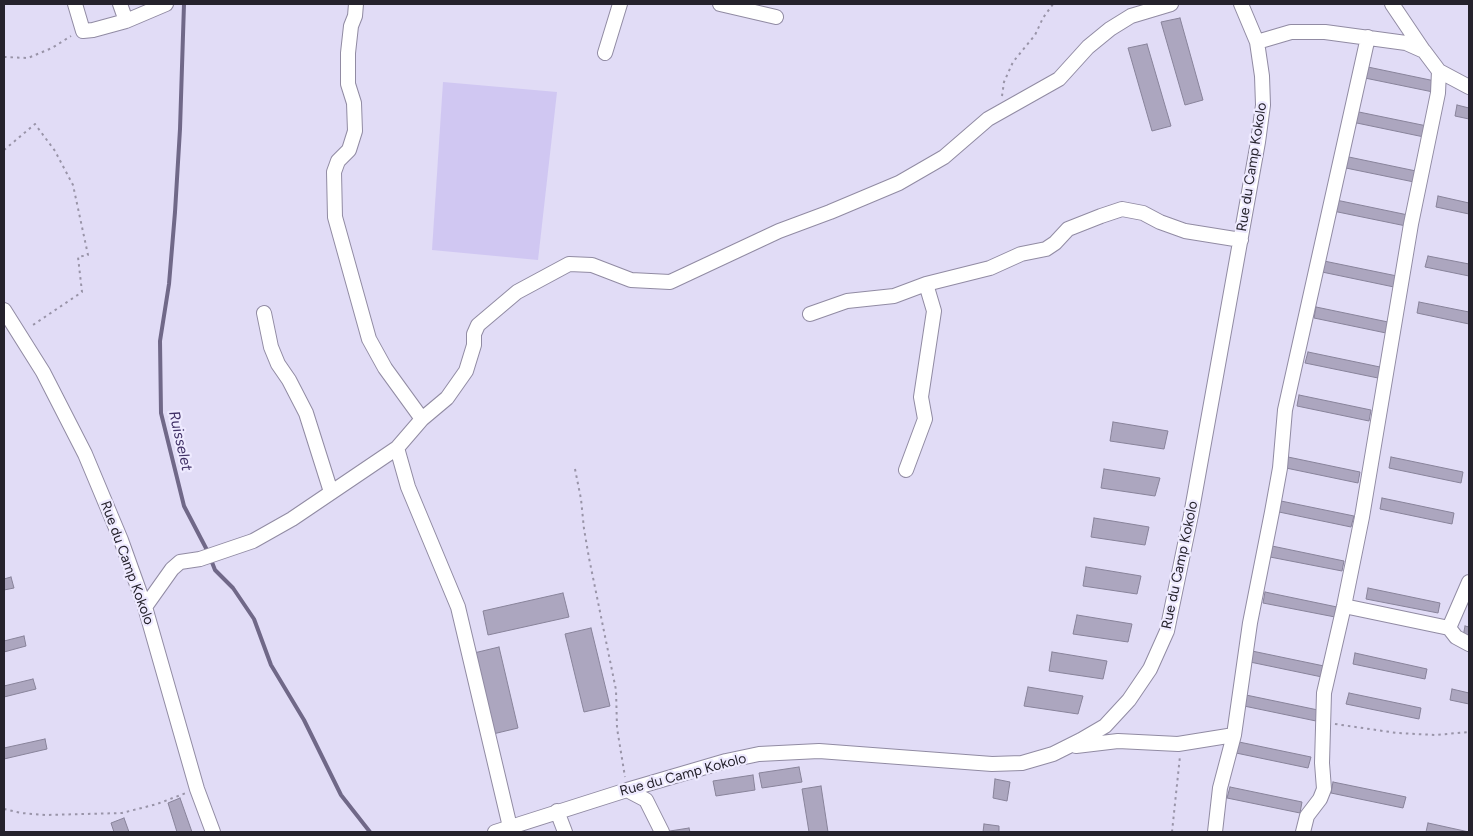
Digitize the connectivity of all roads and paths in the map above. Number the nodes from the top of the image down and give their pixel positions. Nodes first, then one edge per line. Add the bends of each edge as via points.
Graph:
1 (75, 4) edge
2 (120, 4) edge
3 (166, 4) edge
4 (356, 4) edge
5 (620, 4) edge
6 (720, 4) edge
7 (1053, 4) edge
8 (1171, 4) edge
9 (1241, 4) edge
10 (1392, 4) edge
11 (776, 17) dead end
12 (126, 21) junction
13 (83, 31) junction
14 (1368, 37) junction
15 (1257, 42) junction
16 (1424, 51) junction
17 (606, 53) dead end
18 (4, 57) edge
19 (1440, 72) junction
20 (1469, 87) edge
21 (1000, 112) junction
22 (4, 150) edge
23 (1240, 240) junction
24 (926, 284) junction
25 (4, 310) edge
26 (264, 313) dead end
27 (810, 314) dead end
28 (25, 330) dead end
29 (422, 419) junction
30 (397, 448) junction
31 (575, 469) dead end
32 (906, 470) dead end
33 (331, 492) junction
34 (1469, 582) edge
35 (1344, 606) junction
36 (145, 607) junction
37 (1449, 628) junction
38 (1469, 644) edge
39 (1324, 722) junction
40 (1469, 732) edge
41 (1234, 735) junction
42 (1178, 744) junction
43 (1067, 747) junction
44 (198, 789) junction
45 (626, 790) junction
46 (4, 809) edge
47 (557, 811) junction
48 (510, 827) junction
49 (213, 832) edge
50 (495, 832) edge
51 (565, 832) edge
52 (662, 832) edge
53 (1172, 832) edge
54 (1215, 832) edge
55 (1302, 832) edge

1 - 13 street
2 - 12 street
3 - 12 street
4 - 29 street via 348,53 348,84 354,103 355,131 349,150 338,161 334,172 335,218 369,339 389,374
5 - 17 street
6 - 11 street
7 - 21 path via 1036,35 1013,62 1004,82
8 - 21 street via 1131,16 1110,29 1058,79
9 - 15 street, Rue du Camp Kokolo
10 - 16 street
12 - 13 street
13 - 18 path via 28,58
14 - 15 street via 1292,32
14 - 16 street via 1406,43
14 - 41 street via 1285,410 1280,468 1250,623
15 - 23 street, Rue du Camp Kokolo via 1263,105
16 - 19 street
19 - 20 street
19 - 35 street
21 - 29 street via 944,157 919,172 670,282 631,280 592,265 569,264 517,292 478,326 466,371 447,398
22 - 28 path via 35,124 55,151 73,185 88,254 78,257 82,292
23 - 24 street via 1185,231 1143,213 1122,209 1068,229 1046,249 1021,254 990,268
23 - 43 street, Rue du Camp Kokolo via 1167,632 1150,669 1128,700 1105,726
24 - 27 street via 894,296 847,301
24 - 32 street via 934,312 921,397 925,419
25 - 36 street, Rue du Camp Kokolo via 43,372 85,454
26 - 33 street via 271,347 306,413
29 - 30 street
30 - 33 street
30 - 48 street via 411,495 458,607
31 - 45 path via 616,690 616,728
33 - 36 street via 253,541 180,562
34 - 37 street
35 - 37 street
35 - 39 street via 1324,693
36 - 44 street, Rue du Camp Kokolo
37 - 38 street via 1456,638
39 - 40 path via 1397,733 1435,735
39 - 55 street via 1324,789 1307,816
41 - 42 street
41 - 54 street via 1220,788
42 - 43 street via 1118,741
42 - 53 path via 1180,756
43 - 45 street, Rue du Camp Kokolo via 1022,763 992,764 819,752 759,754
44 - 46 path via 122,813 46,815
44 - 49 street, Rue du Camp Kokolo
45 - 47 street, Rue du Camp Kokolo
45 - 52 street via 646,800
47 - 48 street, Rue du Camp Kokolo
47 - 51 street
48 - 50 street, Rue du Camp Kokolo

